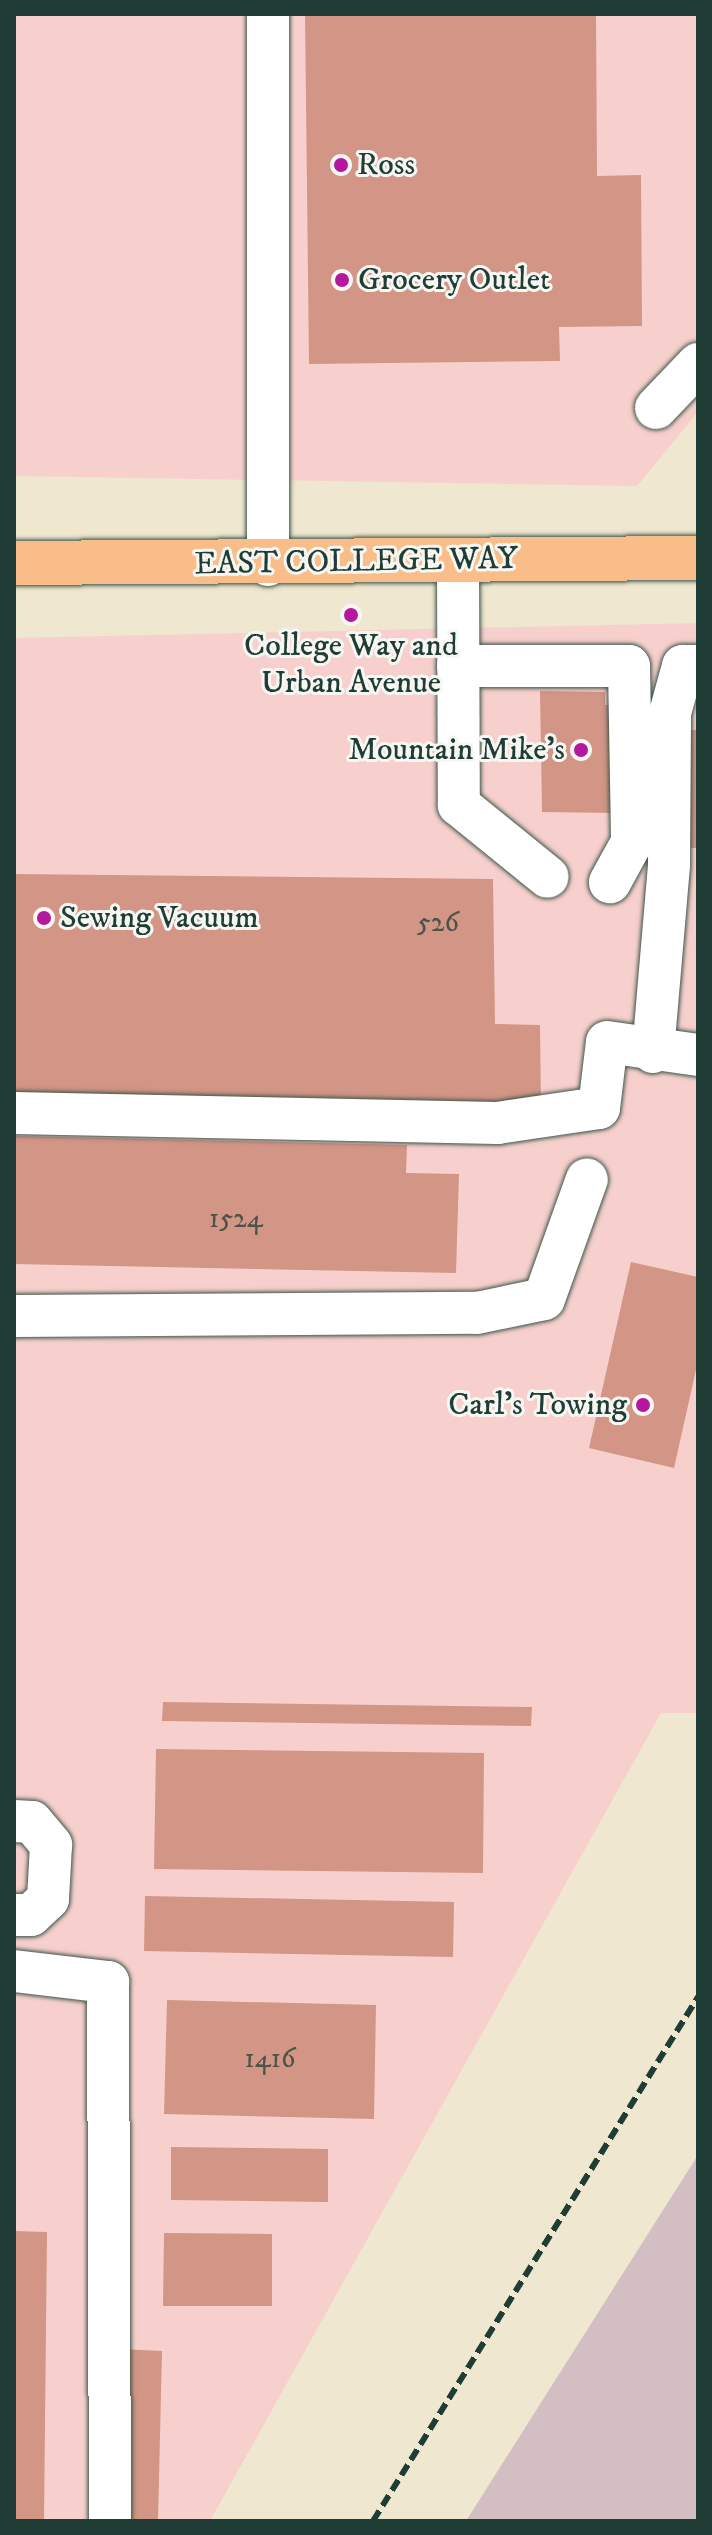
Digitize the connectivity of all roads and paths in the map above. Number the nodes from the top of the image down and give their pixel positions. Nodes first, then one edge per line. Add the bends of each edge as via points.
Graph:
1 (268, 14) edge
2 (698, 364) edge
3 (656, 408) dead end
4 (698, 558) edge
5 (458, 561) junction
6 (14, 563) edge
7 (268, 565) junction
8 (458, 666) junction
9 (691, 666) edge
10 (548, 877) dead end
11 (610, 882) dead end
12 (653, 1052) junction
13 (698, 1055) edge
14 (14, 1113) edge
15 (587, 1179) dead end
16 (14, 1316) edge
17 (14, 1821) edge
18 (14, 1915) edge
19 (14, 1971) edge
20 (110, 2521) edge

1 - 7 lane
2 - 3 lane
4 - 5 main road, EAST COLLEGE WAY
5 - 7 main road, EAST COLLEGE WAY
5 - 8 lane
6 - 7 main road, EAST COLLEGE WAY
8 - 10 lane via 459,805
8 - 11 lane via 629,666 632,842
9 - 12 lane via 670,713 669,865
12 - 13 lane
12 - 14 lane via 607,1042 599,1108 497,1123
15 - 16 lane via 544,1299 477,1313
17 - 18 lane via 32,1822 51,1845 48,1899 31,1915
19 - 20 lane via 108,1982

